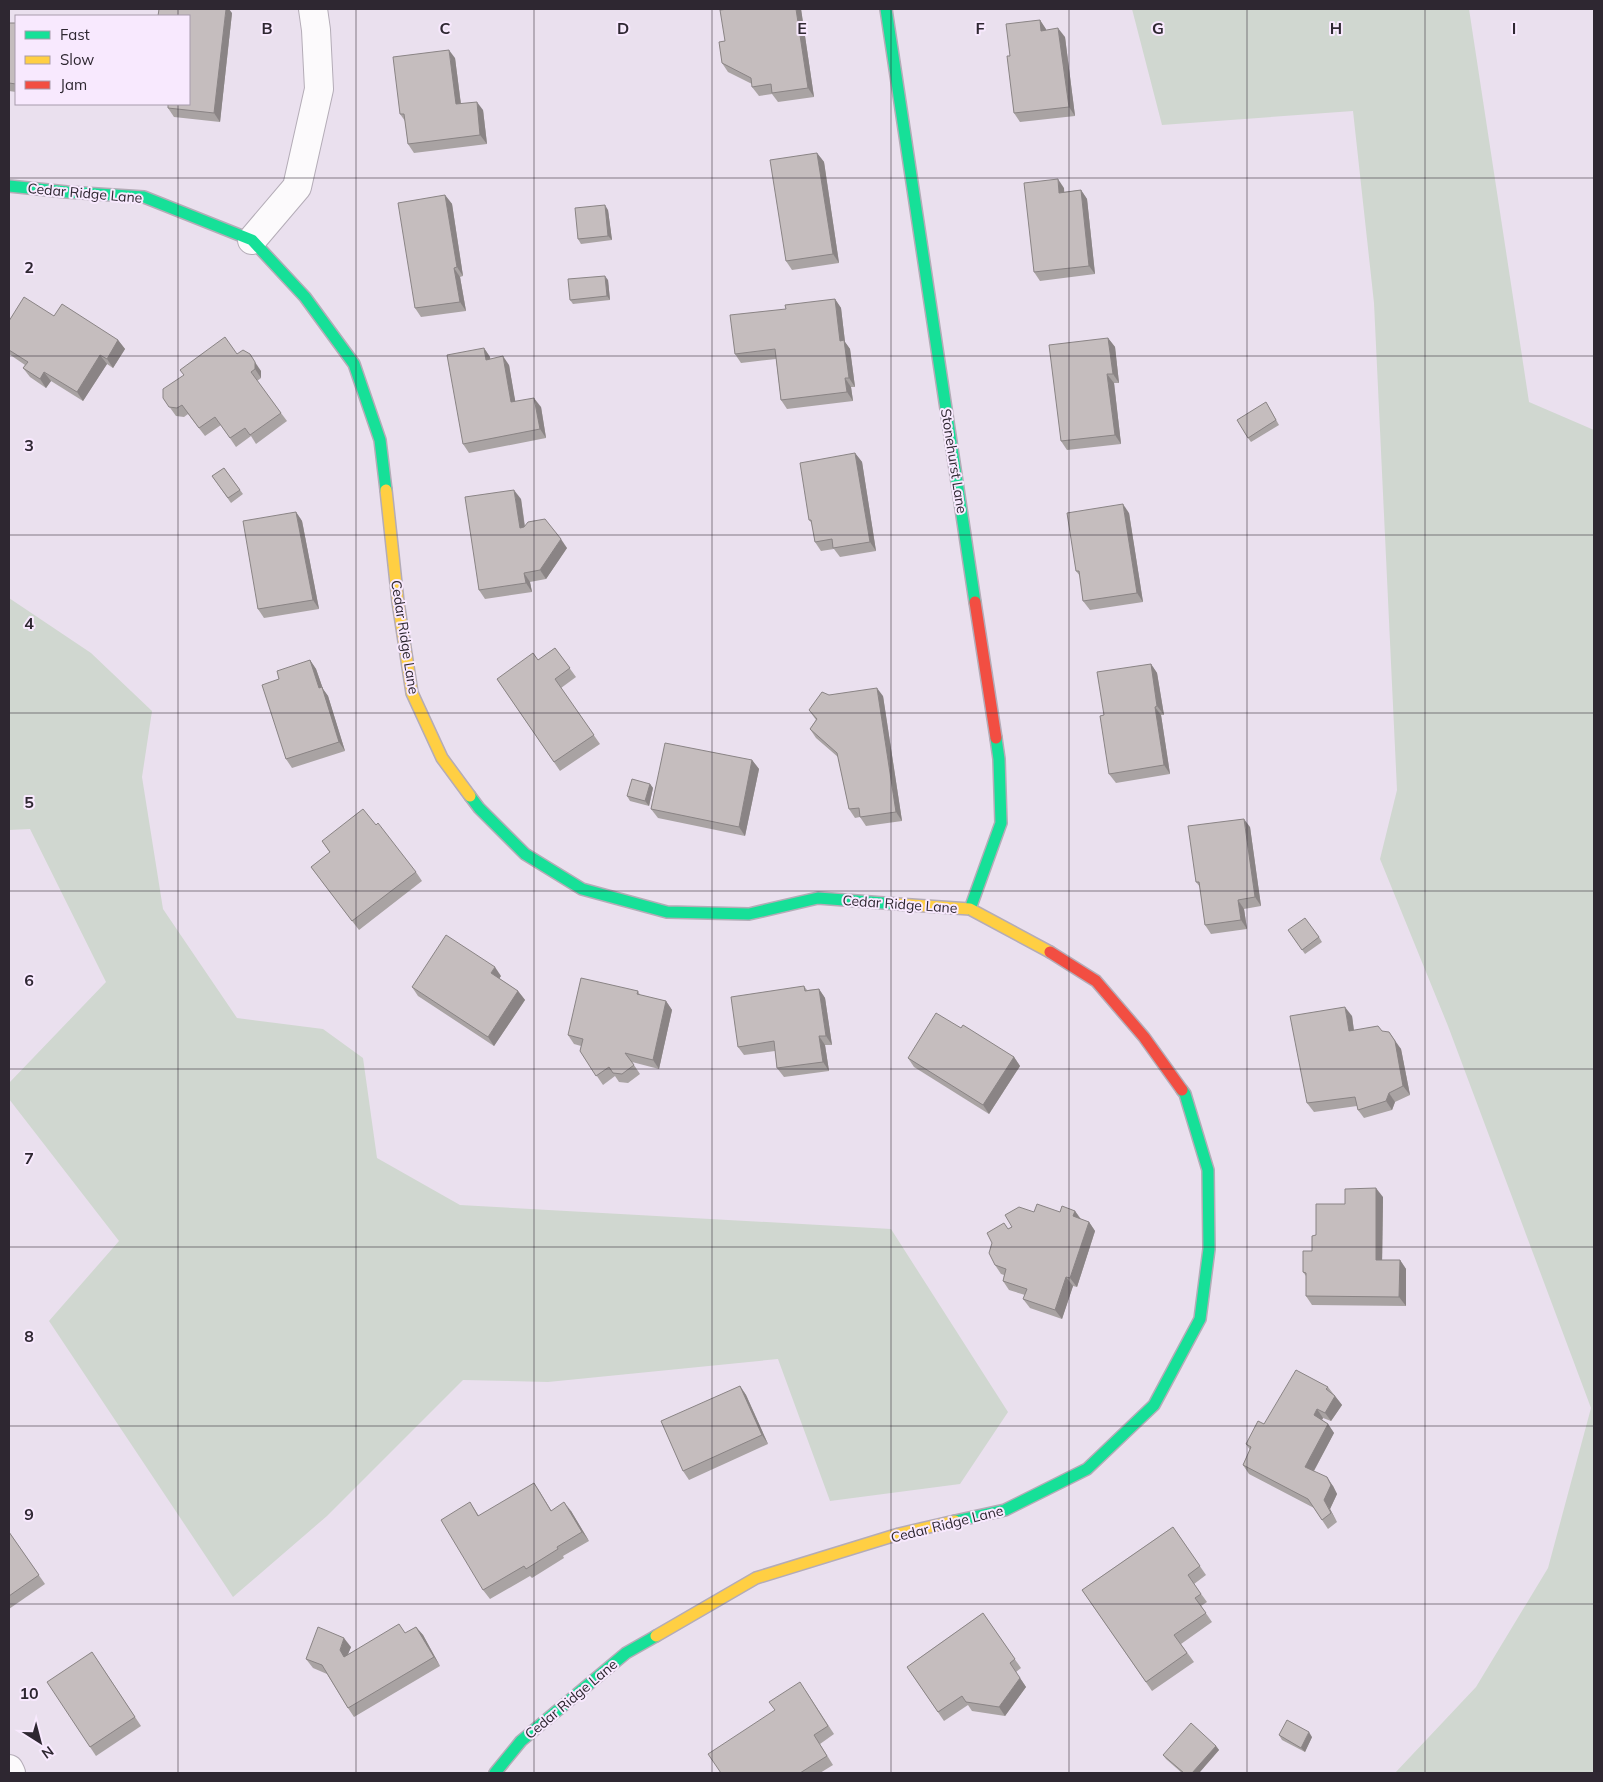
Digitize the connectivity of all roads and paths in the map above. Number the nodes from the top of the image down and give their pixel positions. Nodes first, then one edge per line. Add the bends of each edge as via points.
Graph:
1 (313, 9) edge
2 (886, 9) edge
3 (9, 186) edge
4 (252, 240) junction
5 (970, 909) junction
6 (9, 1769) edge
7 (11, 1773) edge
8 (496, 1773) edge

1 - 4 street via 319,89 297,187
2 - 5 street, Stonehurst Lane via 999,759 1001,823
3 - 4 street, Cedar Ridge Lane via 144,197
4 - 5 street, Cedar Ridge Lane via 305,297 354,364 380,440 412,693 442,758 479,808 525,854 582,889 667,912 749,914 818,898
5 - 8 street, Cedar Ridge Lane via 1096,982 1144,1037 1185,1094 1208,1170 1209,1249 1200,1319 1154,1405 1087,1469 1005,1510 899,1534 756,1578 626,1653 521,1740
6 - 7 street

